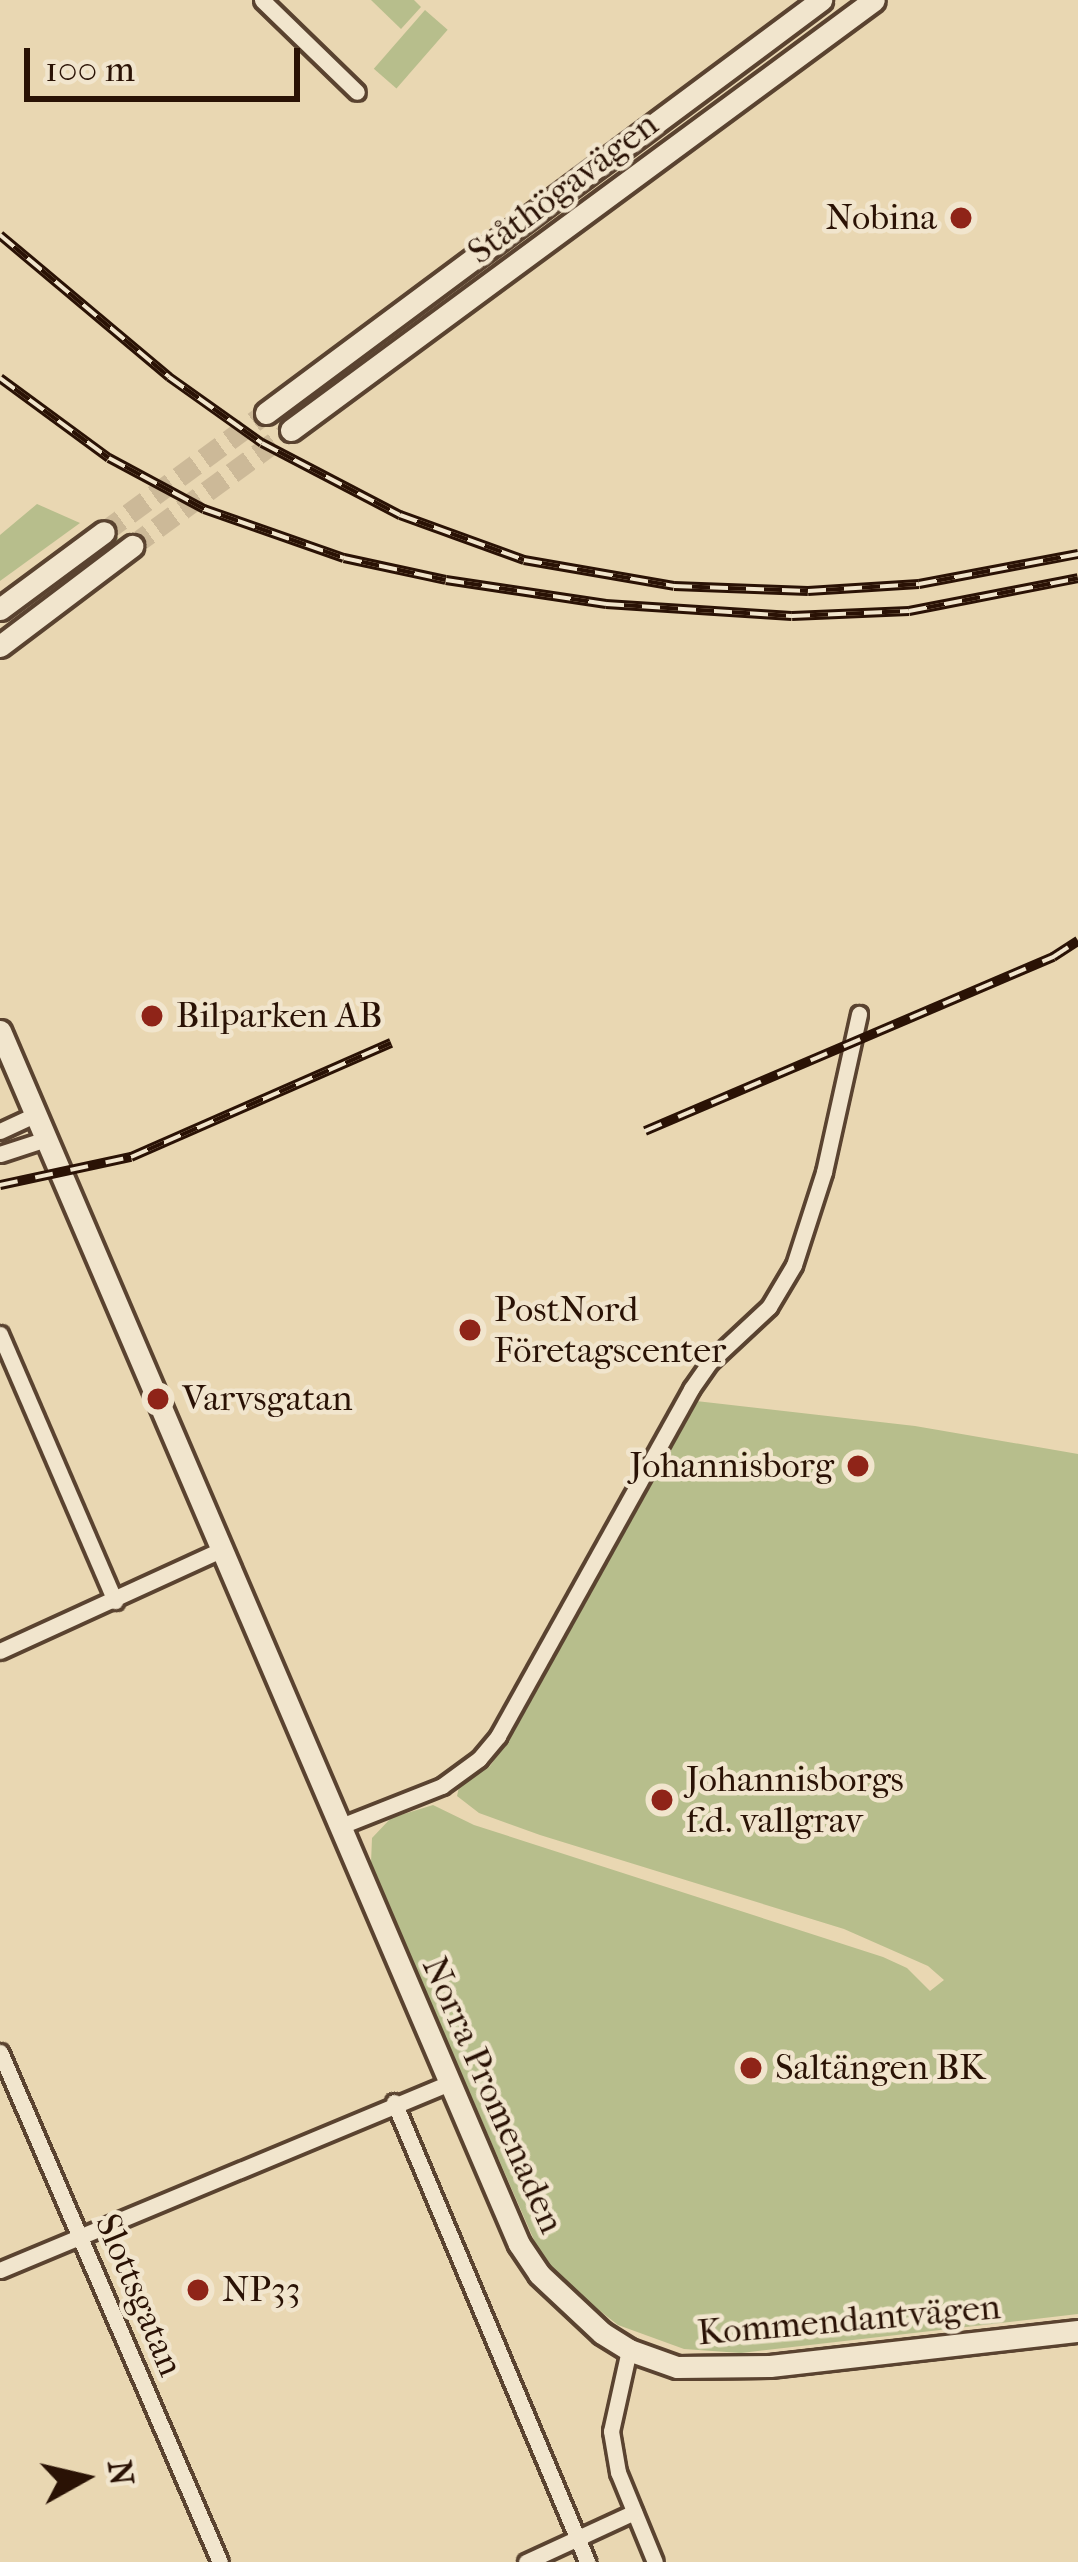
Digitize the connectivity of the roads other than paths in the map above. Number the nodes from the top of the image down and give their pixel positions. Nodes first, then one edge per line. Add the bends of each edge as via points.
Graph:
1 (262, 0) edge
2 (821, 0) edge
3 (874, 0) edge
4 (357, 92) dead end
5 (266, 412) tunnel mouth
6 (291, 430) tunnel mouth
7 (104, 532) tunnel mouth
8 (132, 547) tunnel mouth
9 (0, 609) edge
10 (0, 646) edge
11 (860, 1014) dead end
12 (0, 1031) edge
13 (35, 1115) junction
14 (0, 1130) edge
15 (46, 1139) junction
16 (0, 1154) edge
17 (0, 1334) edge
18 (224, 1550) junction
19 (115, 1600) junction
20 (0, 1652) edge
21 (341, 1826) junction
22 (0, 2052) edge
23 (449, 2083) junction
24 (394, 2102) junction
25 (81, 2234) junction
26 (0, 2270) edge
27 (1078, 2331) edge
28 (629, 2350) junction
29 (634, 2512) junction
30 (577, 2539) junction
31 (220, 2562) edge
32 (526, 2562) edge
33 (587, 2562) edge
34 (655, 2562) edge

1 - 4 street
2 - 5 street, Ståthögavägen
3 - 6 street, Ståthögavägen
7 - 9 street
8 - 10 street
11 - 21 street via 794,1265 769,1307 710,1362 685,1400 498,1736 442,1786
12 - 13 street, Norra Promenaden
13 - 14 street
13 - 15 street, Norra Promenaden
15 - 16 street
15 - 18 street, Norra Promenaden
17 - 19 street
18 - 19 street
18 - 21 street, Norra Promenaden
19 - 20 street
21 - 23 street, Norra Promenaden
22 - 25 street, Slottsgatan
23 - 24 street
23 - 28 street, Norra Promenaden via 519,2244 571,2307
24 - 25 street
24 - 30 street
25 - 26 street
25 - 31 street, Slottsgatan
27 - 28 street, Kommendantvägen via 711,2369
28 - 29 street via 611,2431
29 - 30 street
29 - 34 street
30 - 32 street
30 - 33 street

